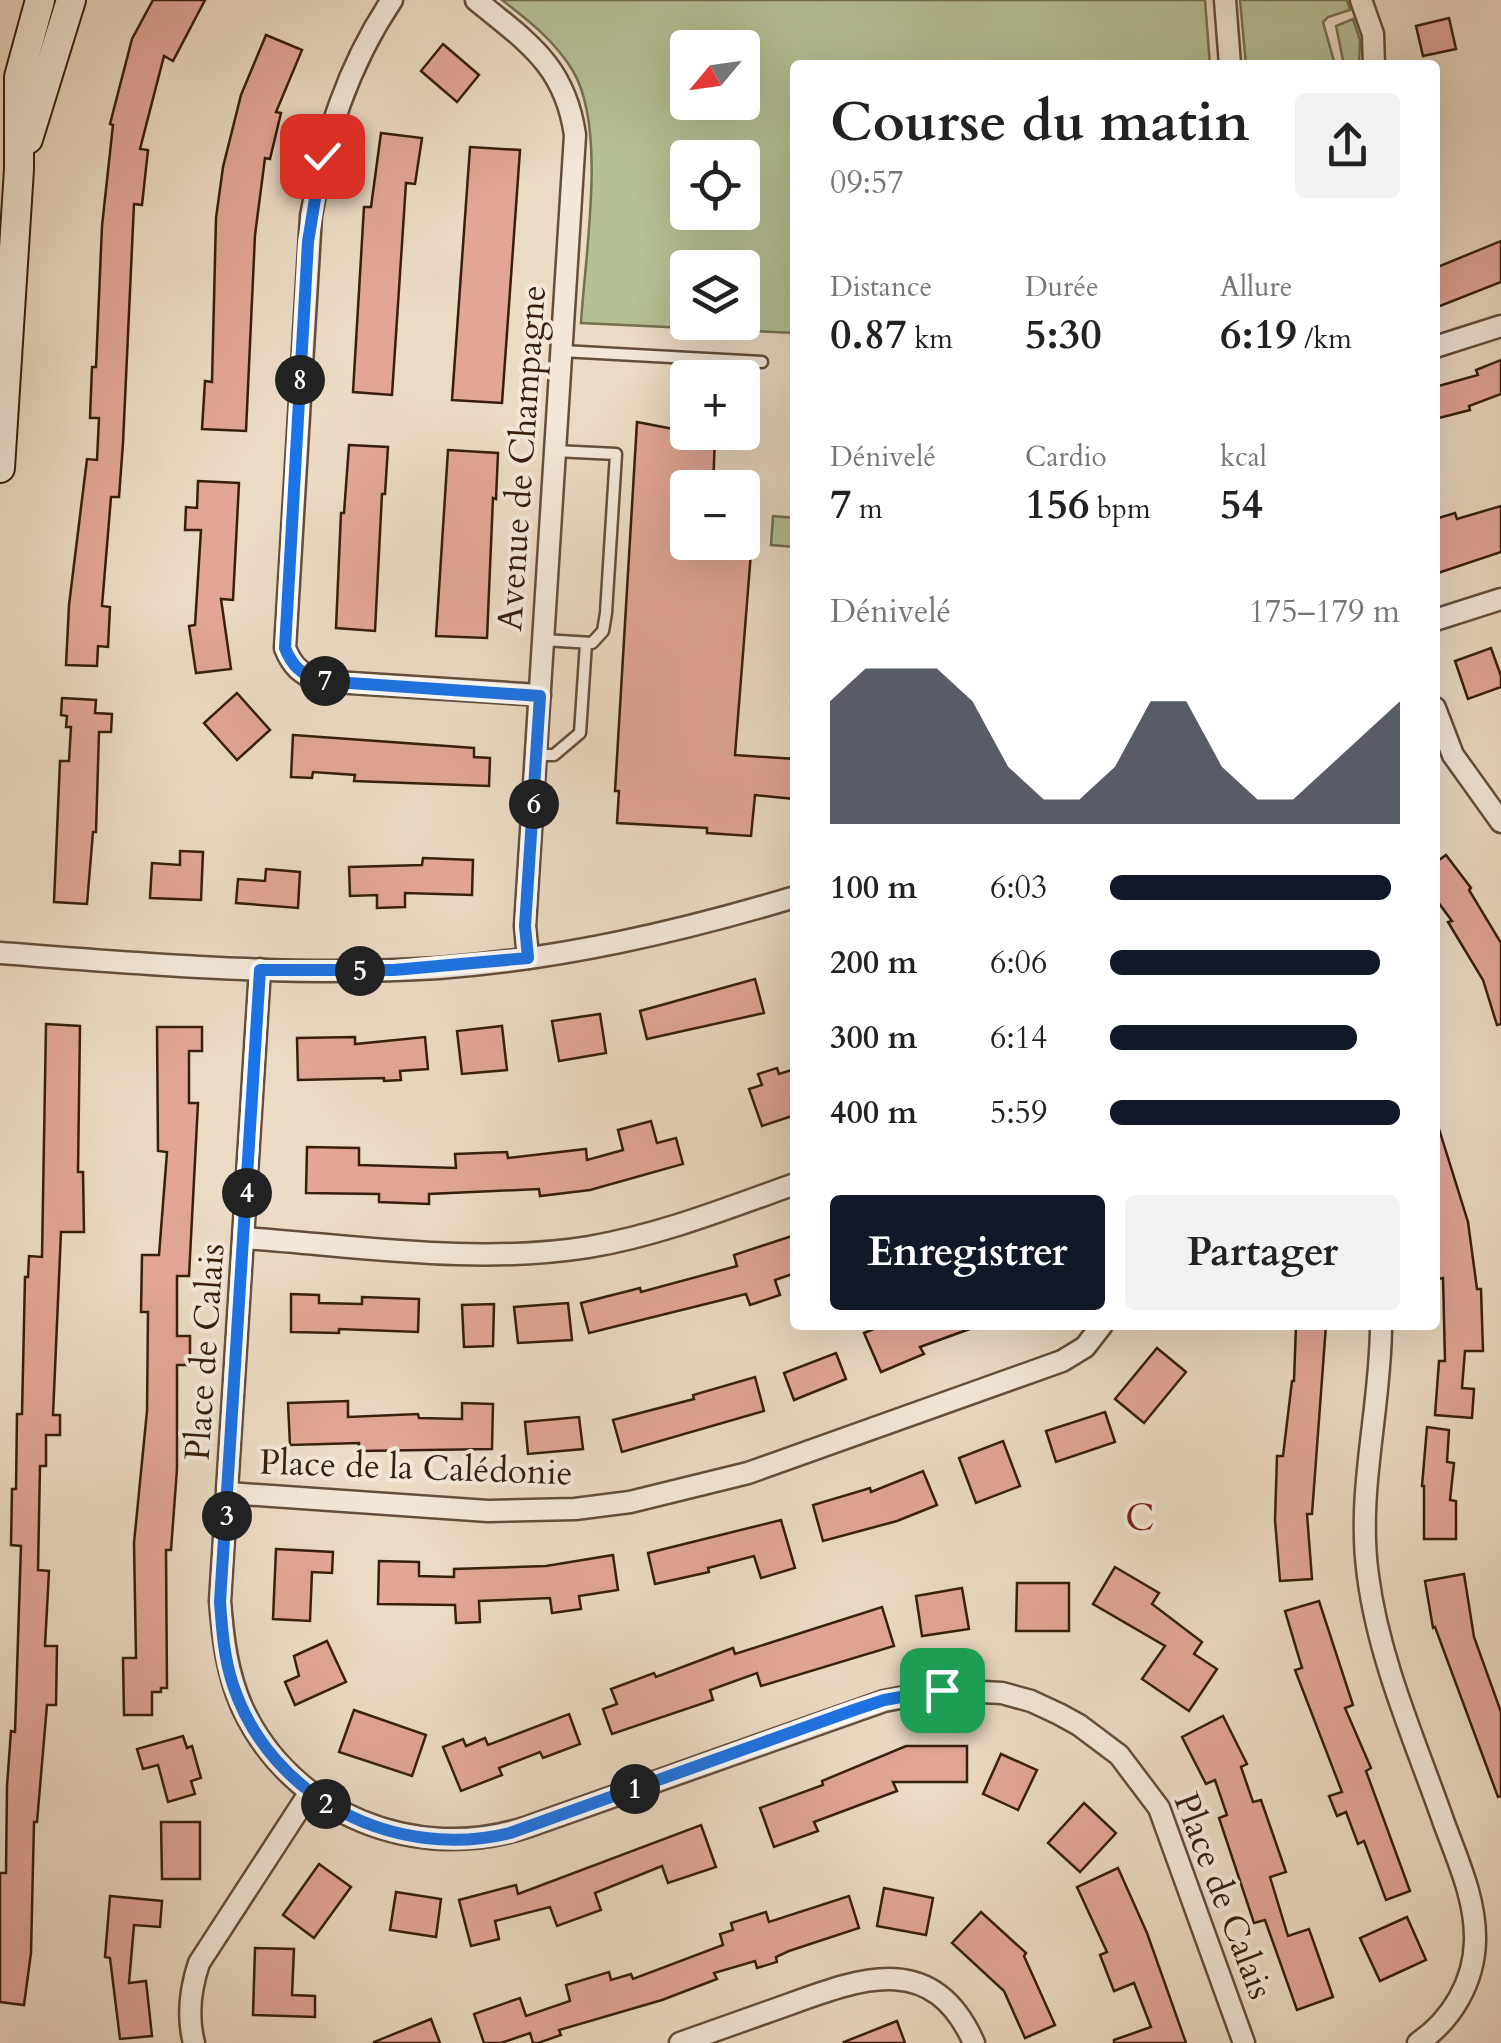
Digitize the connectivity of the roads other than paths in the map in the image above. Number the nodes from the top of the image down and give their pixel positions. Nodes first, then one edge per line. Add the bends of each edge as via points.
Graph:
1 (40, 0) edge
2 (70, 0) edge
3 (392, 0) edge
4 (476, 0) edge
5 (1225, 0) edge
6 (1361, 0) edge
7 (1230, 60) edge
8 (1374, 60) edge
9 (20, 169) junction
10 (1501, 326) edge
11 (1440, 345) edge
12 (562, 351) junction
13 (762, 362) dead end
14 (555, 451) junction
15 (0, 468) edge
16 (1501, 599) edge
17 (1440, 618) edge
18 (544, 640) junction
19 (586, 644) junction
20 (540, 696) junction
21 (1440, 720) edge
22 (537, 755) junction
23 (1501, 822) edge
24 (790, 899) edge
25 (0, 953) edge
26 (528, 958) junction
27 (260, 970) junction
28 (790, 1186) edge
29 (244, 1238) junction
30 (1098, 1330) edge
31 (1380, 1330) edge
32 (228, 1493) junction
33 (310, 1792) junction
34 (194, 2043) edge
35 (680, 2043) edge
36 (974, 2043) edge
37 (1244, 2043) edge
38 (1418, 2043) edge

1 - 9 street via 19,77
2 - 9 street
3 - 20 street via 366,40 337,108 311,216 285,648 296,668 320,681
4 - 12 street, Avenue de Champagne via 547,61 571,110
5 - 7 street
6 - 8 street
9 - 15 street
10 - 11 street
12 - 13 lane
12 - 14 street, Avenue de Champagne
14 - 18 street, Avenue de Champagne
14 - 19 lane via 616,454 606,613 601,636
16 - 17 street
18 - 19 lane
18 - 20 street, Avenue de Champagne
19 - 22 lane via 580,733 554,755
20 - 22 street, Avenue de Champagne
21 - 23 street via 1454,755
22 - 26 street, Avenue de Champagne
24 - 26 street via 669,933
25 - 27 street
26 - 27 street via 394,970
27 - 29 street, Place de Calais
28 - 29 street via 663,1230 560,1251 462,1253
29 - 32 street, Place de Calais
30 - 32 street, Place de la Calédonie via 1062,1361 748,1473 630,1502 488,1510
31 - 38 street via 1364,1498 1369,1587 1475,1928 1462,1994
32 - 33 street, Place de Calais via 220,1602 226,1658 266,1750
33 - 34 street via 199,1964 191,1986
33 - 37 street, Place de Calais via 358,1821 409,1837 492,1838 884,1700 974,1689 1031,1700 1101,1741 1149,1791
35 - 36 street via 872,1978 909,1982 939,1995 954,2007

